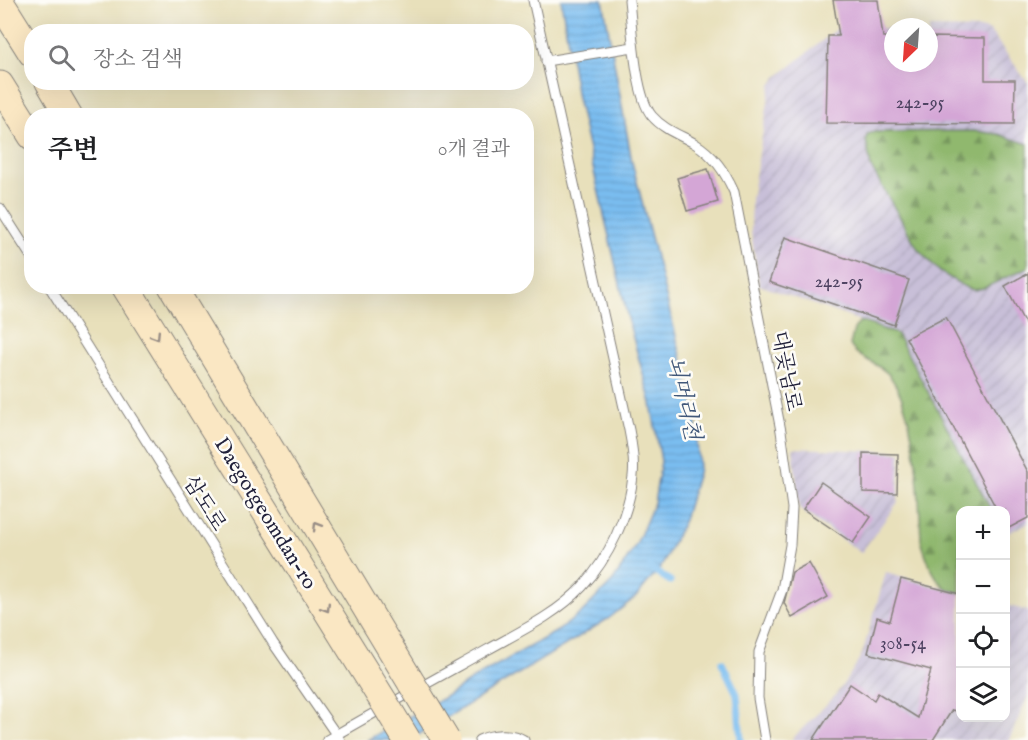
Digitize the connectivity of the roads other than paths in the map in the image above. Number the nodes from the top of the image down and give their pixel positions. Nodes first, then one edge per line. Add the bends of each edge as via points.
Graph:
1 (533, 0) edge
2 (629, 0) edge
3 (0, 2) edge
4 (24, 40) edge
5 (633, 47) junction
6 (546, 61) junction
7 (0, 85) edge
8 (54, 90) edge
9 (64, 108) edge
10 (24, 123) edge
11 (0, 208) edge
12 (24, 246) edge
13 (54, 294) edge
14 (130, 294) edge
15 (177, 294) edge
16 (338, 737) edge
17 (327, 740) edge
18 (407, 740) edge
19 (446, 740) edge
20 (479, 740) edge
21 (524, 740) edge
22 (765, 740) edge

1 - 6 lane
2 - 5 lane, 대곶남로
3 - 4 main road
5 - 6 lane
5 - 22 lane, 대곶남로 via 651,115 710,155 725,172 734,192 781,430 792,508 782,590 759,652 758,698
6 - 16 lane via 629,430 633,456 629,499 607,551 582,587 562,605
7 - 10 main road
8 - 9 main road
11 - 12 lane
13 - 16 lane, 삼도로 via 273,643
14 -> 18 main road, Daegotgeomdan-ro, bridge
19 -> 15 main road, Daegotgeomdan-ro, bridge
16 - 17 lane
20 - 21 lane via 502,735

